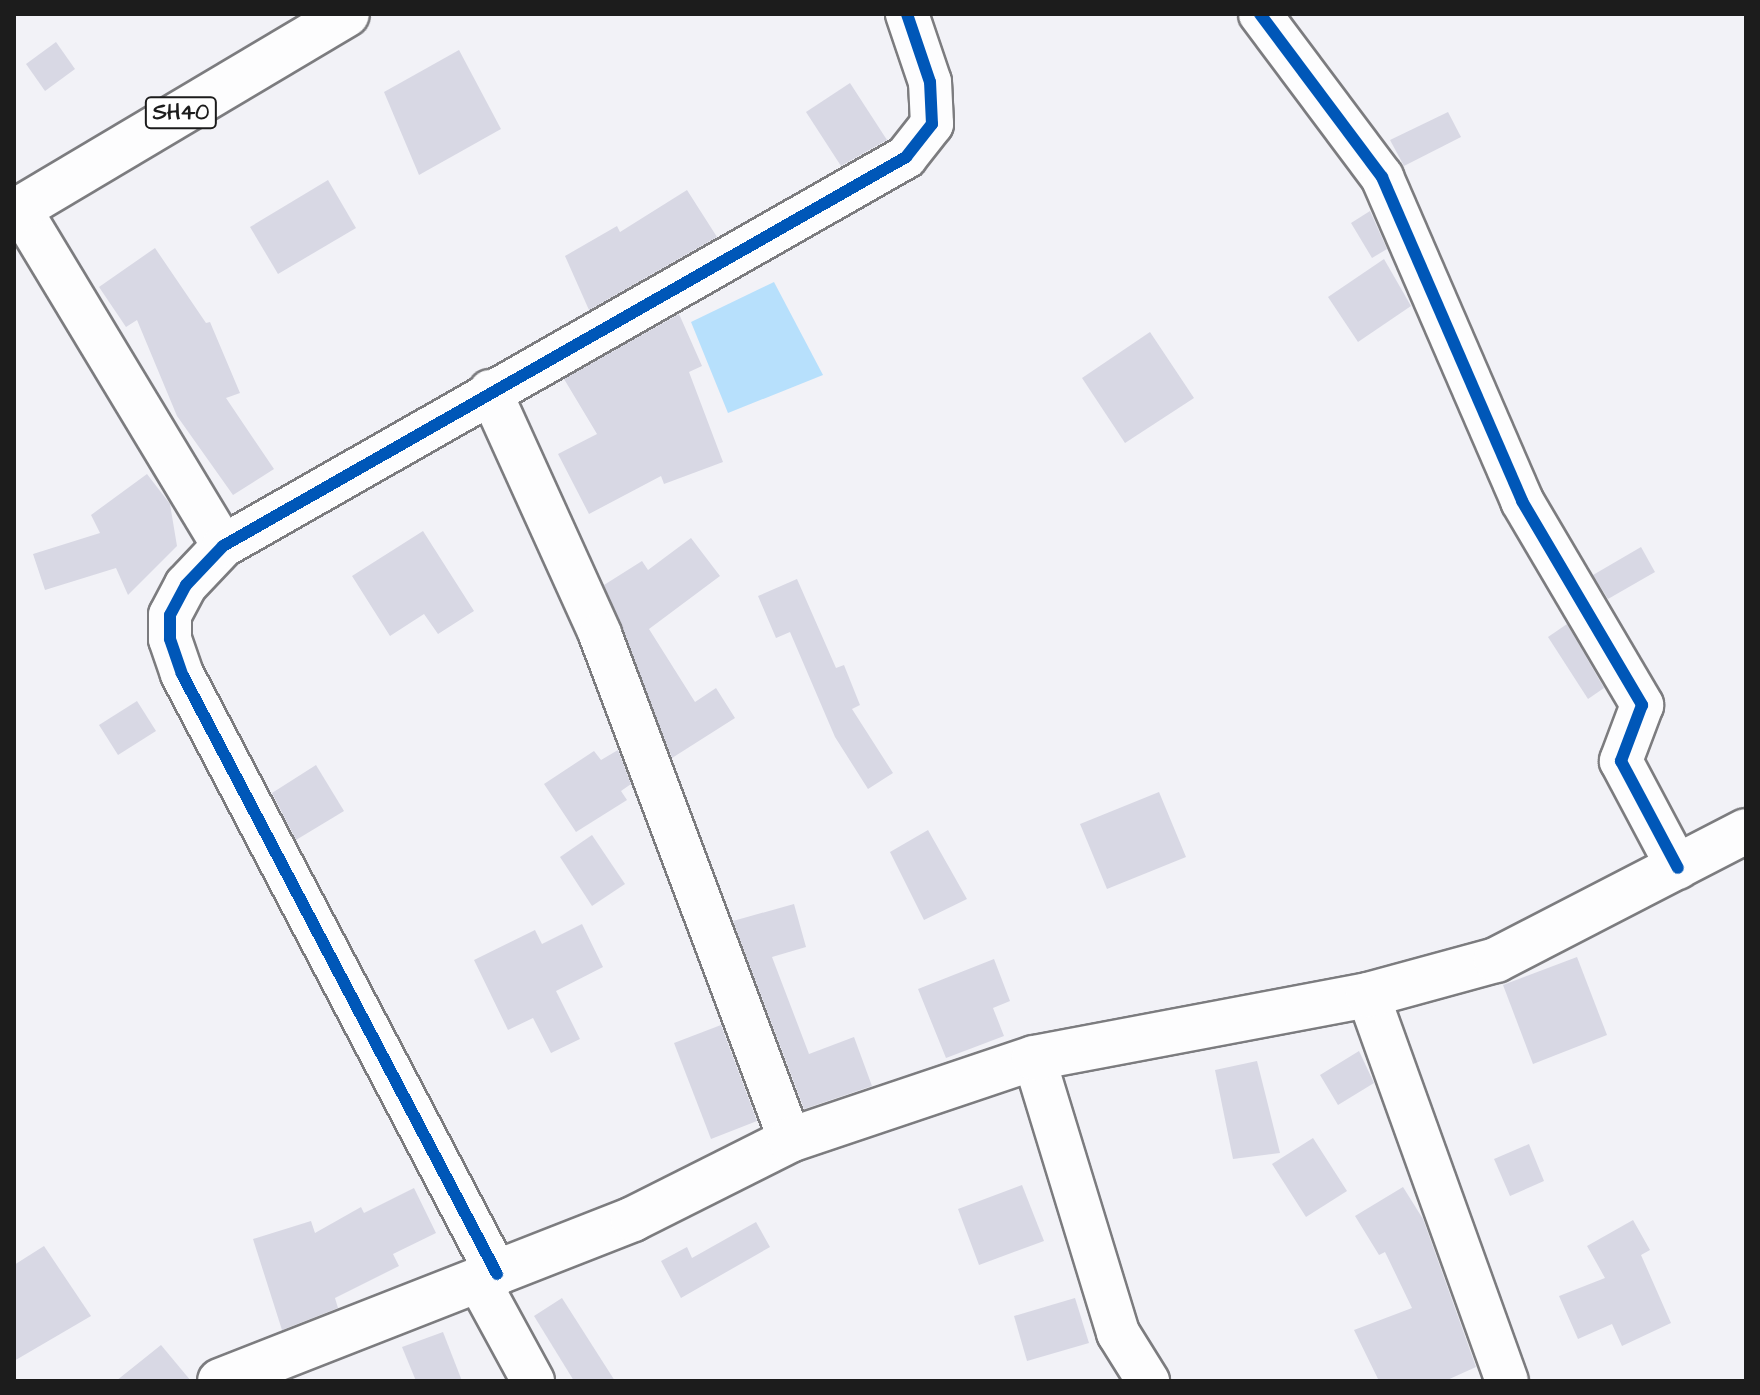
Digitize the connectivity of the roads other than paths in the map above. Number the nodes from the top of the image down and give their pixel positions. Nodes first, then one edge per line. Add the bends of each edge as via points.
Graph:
1 (347, 14) edge
2 (907, 14) edge
3 (1260, 14) edge
4 (17, 211) edge
5 (490, 391) junction
6 (223, 546) junction
7 (1746, 831) edge
8 (1678, 868) junction
9 (1368, 995) junction
10 (1034, 1058) junction
11 (790, 1140) junction
12 (488, 1277) junction
13 (220, 1381) edge
14 (533, 1381) edge
15 (1148, 1381) edge
16 (1507, 1381) edge

1 - 4 main road, SH40
2 - 5 street via 930,82 932,124 906,157
3 - 8 street via 1382,177 1522,501 1642,705 1621,761
4 - 6 street
5 - 6 street
5 - 11 street via 600,634
6 - 12 street via 186,585 170,615 170,639 182,674
7 - 8 main road
8 - 9 main road via 1496,960
9 - 10 main road
9 - 16 street
10 - 11 main road
10 - 15 street via 1118,1333
11 - 12 main road via 633,1219
12 - 13 main road
12 - 14 street

